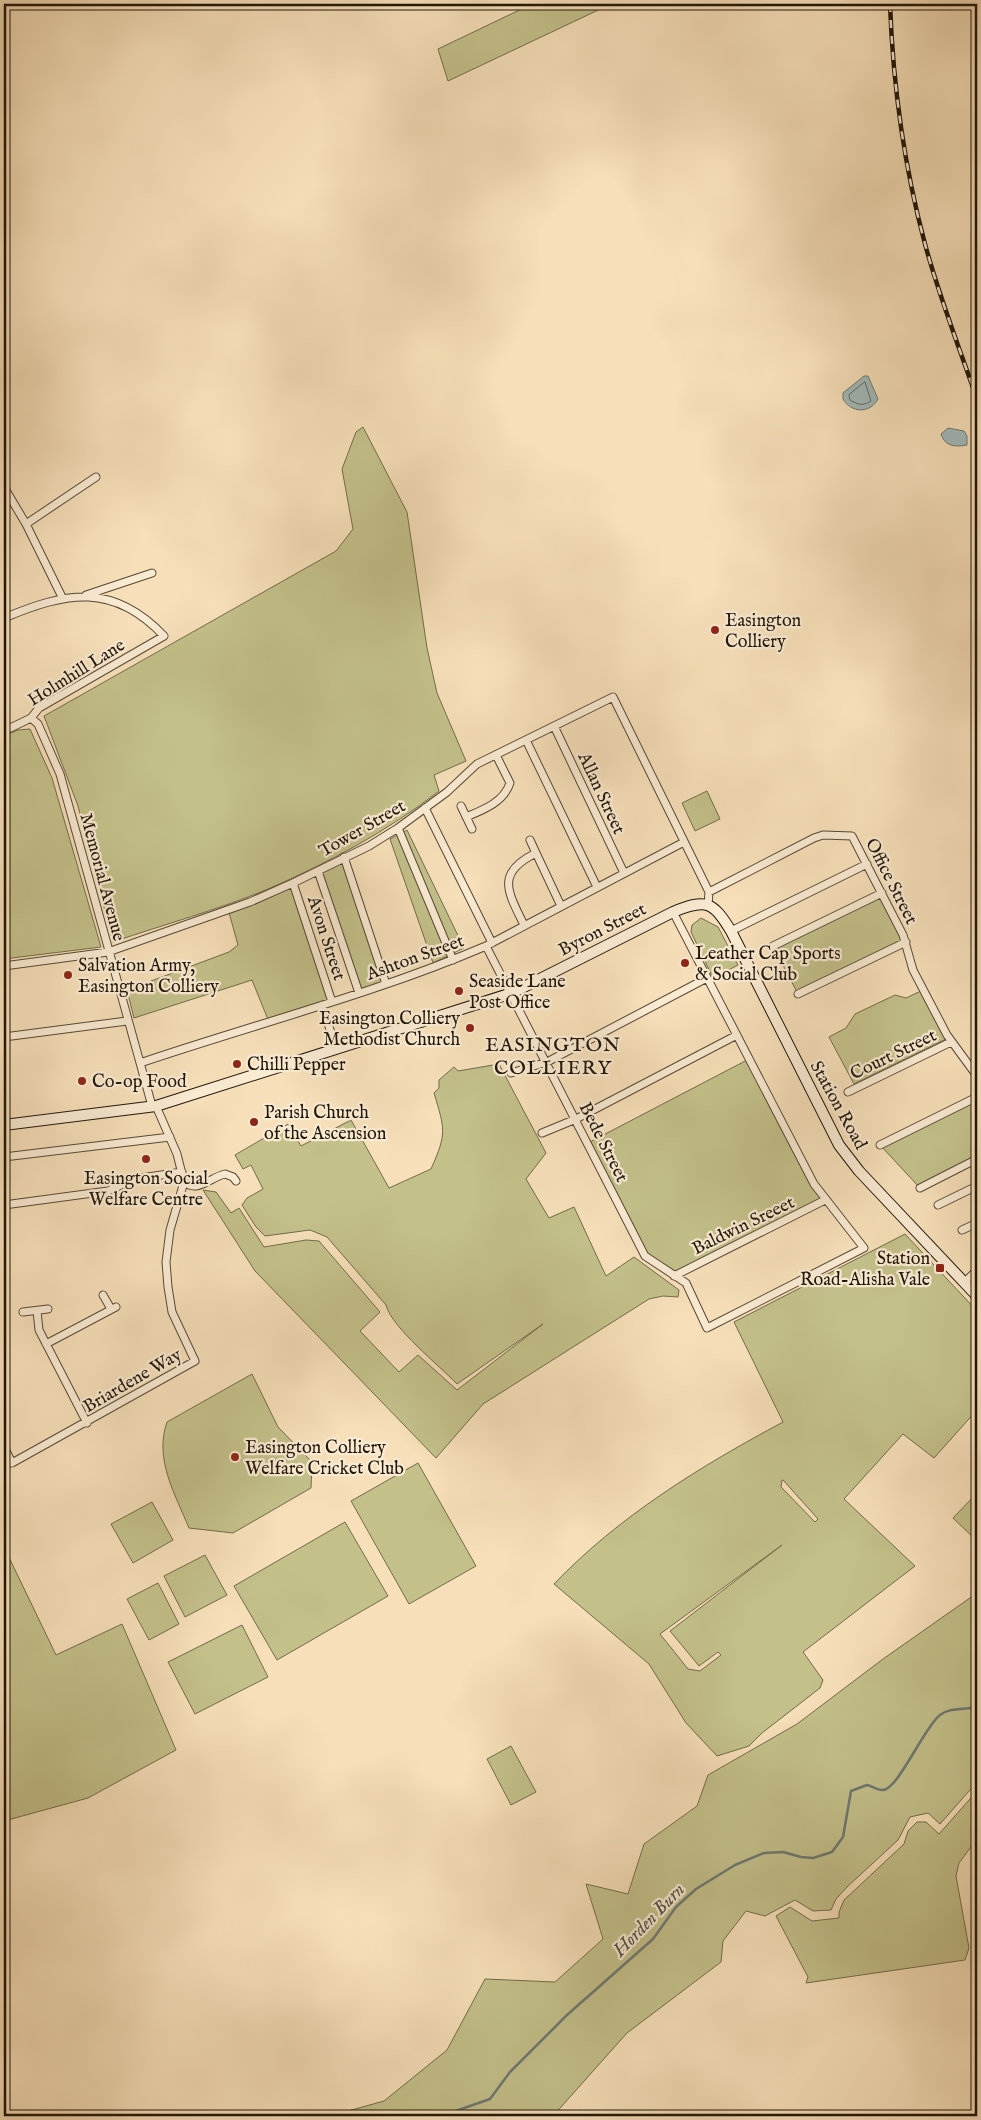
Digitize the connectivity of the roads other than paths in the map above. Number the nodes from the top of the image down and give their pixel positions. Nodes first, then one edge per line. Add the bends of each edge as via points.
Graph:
1 (96, 477) dead end
2 (4, 487) edge
3 (6, 496) edge
4 (26, 524) junction
5 (152, 572) dead end
6 (83, 596) junction
7 (62, 598) junction
8 (4, 618) edge
9 (31, 718) junction
10 (554, 726) junction
11 (4, 731) edge
12 (526, 740) junction
13 (496, 754) junction
14 (461, 806) dead end
15 (425, 808) junction
16 (466, 817) junction
17 (398, 828) junction
18 (472, 829) dead end
19 (530, 840) dead end
20 (684, 842) junction
21 (536, 853) junction
22 (344, 857) junction
23 (867, 864) junction
24 (318, 871) junction
25 (624, 873) junction
26 (293, 883) junction
27 (597, 887) junction
28 (709, 892) junction
29 (882, 893) junction
30 (708, 905) junction
31 (561, 906) junction
32 (673, 912) junction
33 (524, 925) junction
34 (731, 931) junction
35 (906, 942) junction
36 (489, 944) junction
37 (773, 946) dead end
38 (108, 952) junction
39 (453, 960) junction
40 (4, 966) edge
41 (707, 978) junction
42 (386, 984) junction
43 (359, 993) junction
44 (512, 993) junction
45 (798, 994) dead end
46 (332, 1002) junction
47 (322, 1005) junction
48 (127, 1021) junction
49 (737, 1035) junction
50 (4, 1038) edge
51 (951, 1042) junction
52 (336, 1048) junction
53 (547, 1062) junction
54 (140, 1063) junction
55 (511, 1073) dead end
56 (977, 1076) edge
57 (848, 1092) dead end
58 (977, 1097) edge
59 (154, 1106) junction
60 (576, 1119) junction
61 (4, 1125) edge
62 (542, 1134) dead end
63 (170, 1137) junction
64 (880, 1145) dead end
65 (4, 1156) edge
66 (977, 1159) edge
67 (182, 1172) junction
68 (236, 1181) dead end
69 (184, 1182) junction
70 (977, 1186) edge
71 (920, 1188) dead end
72 (825, 1200) junction
73 (4, 1204) edge
74 (938, 1205) dead end
75 (977, 1223) edge
76 (962, 1230) dead end
77 (977, 1270) edge
78 (674, 1276) junction
79 (965, 1282) junction
80 (103, 1295) dead end
81 (977, 1296) edge
82 (48, 1309) dead end
83 (36, 1310) junction
84 (23, 1312) dead end
85 (46, 1344) junction
86 (87, 1423) junction
87 (4, 1448) edge

1 - 4 street
2 - 3 street
3 - 4 street
4 - 7 street
5 - 6 street
6 - 7 street
6 - 9 street, Holmhill Lane via 105,598 131,609 149,620 164,636 40,708
7 - 8 street
9 - 11 street, Holmhill Lane
9 - 38 street, Memorial Avenue via 38,724 60,774
10 - 12 street, Tower Street
10 - 20 street, Tower Street via 613,697
10 - 25 street, Allan Street
12 - 13 street, Tower Street
12 - 27 street
13 - 15 street, Tower Street via 477,764
13 - 16 street via 510,783 507,792 489,806
14 - 16 street
15 - 17 street, Tower Street
15 - 36 street, Bede Street
16 - 18 street
17 - 22 street, Tower Street
17 - 39 street
19 - 21 street
20 - 25 street, Ashton Street
20 - 28 street
21 - 31 street
21 - 33 street via 517,864 509,875 510,896
22 - 24 street, Tower Street
22 - 42 street
23 - 28 street, Office Street via 852,836 823,835
23 - 29 street, Office Street
23 - 34 street
24 - 26 street, Tower Street
24 - 43 street
25 - 27 street, Ashton Street
26 - 38 street, Tower Street via 250,902
26 - 46 street, Avon Street
27 - 31 street, Ashton Street
28 - 30 street
29 - 35 street, Office Street
29 - 37 street
30 - 32 main road, Byron Street via 691,904
30 - 34 main road, Station Road via 718,910
31 - 33 street, Ashton Street
32 - 41 street
32 - 44 main road, Byron Street
33 - 36 street, Ashton Street
34 - 79 main road, Station Road via 839,1145 859,1171
35 - 45 street
35 - 51 street, Office Street via 913,970
36 - 39 street, Ashton Street
36 - 44 street, Bede Street
38 - 40 street, Tower Street
38 - 48 street, Memorial Avenue
39 - 42 street, Ashton Street
41 - 49 street
41 - 53 street
42 - 43 street, Ashton Street
43 - 46 street, Ashton Street
44 - 52 main road, Byron Street
44 - 53 street, Bede Street
46 - 47 street, Ashton Street
47 - 52 street
47 - 54 street, Ashton Street
48 - 50 street
48 - 54 street, Memorial Avenue
49 - 60 street
49 - 72 street
51 - 56 street, Office Street
51 - 57 street, Court Street
52 - 59 main road, Byron Street
53 - 55 street
53 - 60 street, Bede Street
54 - 59 street, Memorial Avenue
58 - 64 street
59 - 61 main road, Byron Street
59 - 63 street, Memorial Avenue
60 - 62 street
60 - 78 street, Bede Street via 644,1256
63 - 65 street
63 - 67 street, Memorial Avenue
66 - 71 street
67 - 69 street, Memorial Avenue
67 - 73 street via 134,1179 108,1191
68 - 69 street via 225,1174 197,1187 190,1187
69 - 86 street, Briardene Way via 170,1230 166,1262 172,1312 195,1361
70 - 74 street
72 - 78 street, Baldwin Sreeet
72 - 78 street, Bede Street via 864,1248 707,1328 686,1283
75 - 76 street
77 - 79 street
79 - 81 main road, Station Road
80 - 85 street via 114,1308
82 - 83 street
83 - 84 street
83 - 85 street via 39,1330
85 - 86 street
86 - 87 street, Briardene Way via 12,1463

